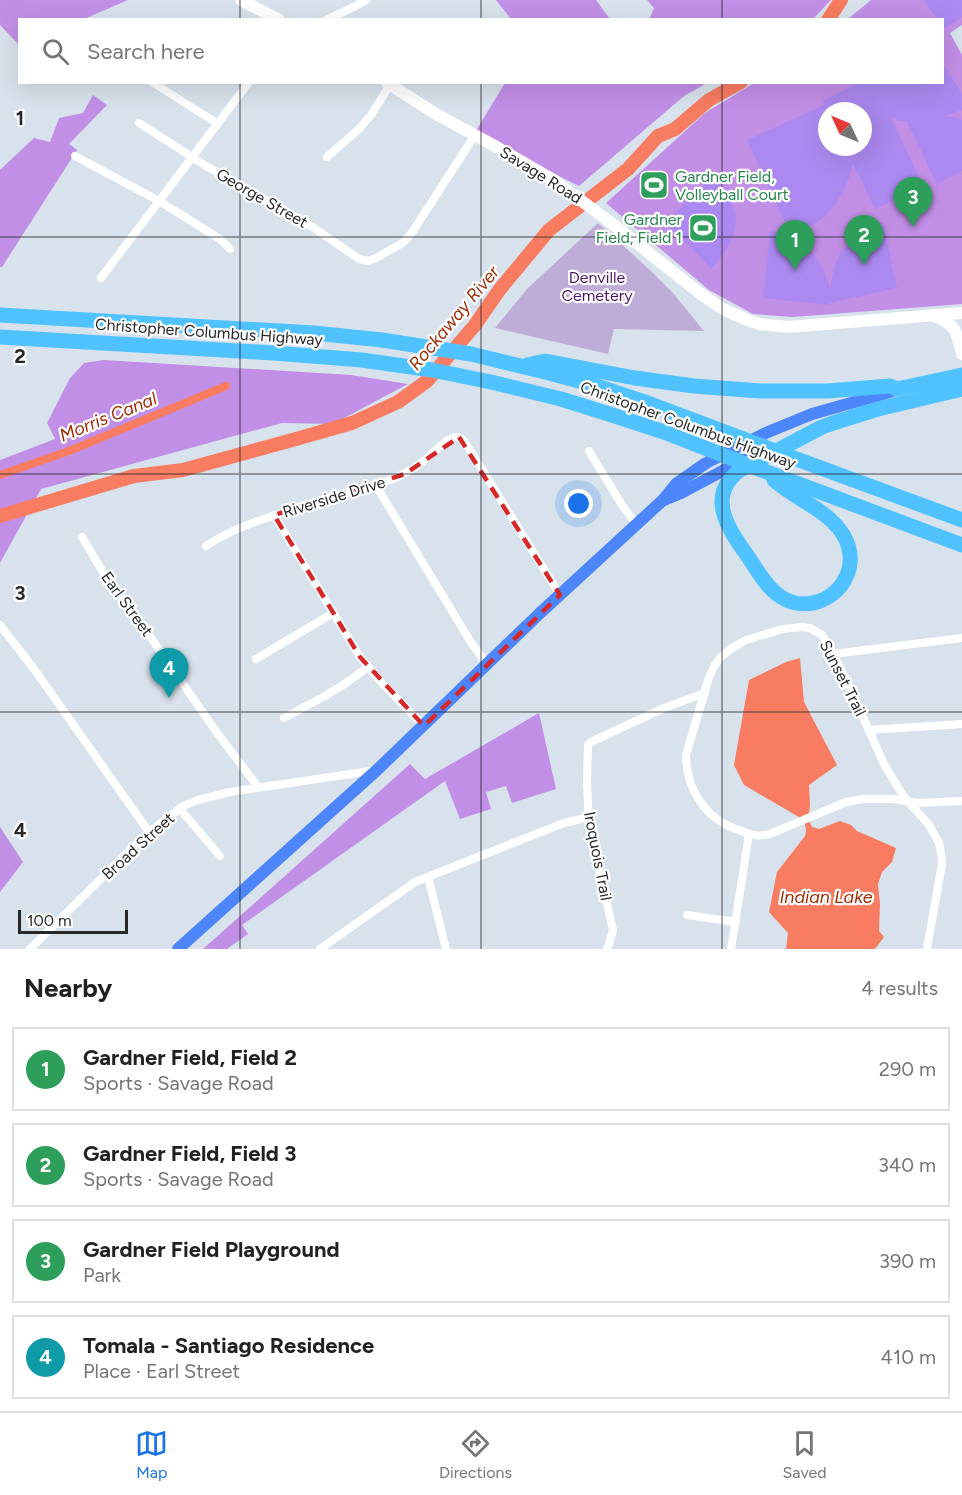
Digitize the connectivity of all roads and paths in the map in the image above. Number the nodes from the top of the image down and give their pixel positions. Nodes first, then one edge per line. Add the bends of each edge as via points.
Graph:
1 (241, 0) edge
2 (366, 0) edge
3 (276, 18) edge
4 (330, 18) edge
5 (155, 84) edge
6 (248, 84) edge
7 (388, 84) edge
8 (139, 123) dead end
9 (218, 124) junction
10 (475, 135) junction
11 (75, 156) dead end
12 (193, 157) junction
13 (327, 157) dead end
14 (159, 201) junction
15 (230, 249) dead end
16 (101, 278) dead end
17 (962, 314) edge
18 (0, 315) edge
19 (934, 316) junction
20 (954, 328) junction
21 (0, 337) edge
22 (962, 354) edge
23 (524, 366) junction
24 (962, 375) edge
25 (897, 389) junction
26 (962, 389) edge
27 (822, 427) junction
28 (589, 451) dead end
29 (765, 472) junction
30 (375, 484) junction
31 (663, 501) junction
32 (274, 515) junction
33 (962, 520) edge
34 (636, 524) junction
35 (82, 537) dead end
36 (962, 545) edge
37 (206, 546) dead end
38 (560, 595) junction
39 (333, 613) junction
40 (0, 625) edge
41 (962, 638) edge
42 (833, 654) junction
43 (256, 659) dead end
44 (487, 664) junction
45 (368, 667) junction
46 (705, 693) junction
47 (284, 718) dead end
48 (962, 724) edge
49 (424, 726) junction
50 (869, 730) junction
51 (377, 770) junction
52 (258, 787) junction
53 (907, 801) junction
54 (962, 801) edge
55 (180, 808) junction
56 (589, 817) junction
57 (149, 832) junction
58 (749, 834) junction
59 (220, 856) dead end
60 (428, 877) junction
61 (687, 915) dead end
62 (735, 922) junction
63 (30, 949) edge
64 (178, 949) edge
65 (320, 949) edge
66 (446, 949) edge
67 (607, 949) edge
68 (731, 949) edge
69 (927, 949) edge

1 - 3 street
2 - 4 street
5 - 9 street
6 - 9 street
7 - 10 street, Savage Road
7 - 13 street via 360,129
8 - 12 street, George Street
9 - 12 street
10 - 12 street, George Street via 404,242 368,261
10 - 19 street, Savage Road via 555,181 701,294 747,320 788,327
11 - 14 street
12 - 14 street
14 - 15 street
14 - 16 street
17 - 19 street, Savage Road
17 - 20 street
18 - 23 highway, Christopher Columbus Highway via 382,339
19 - 20 street
20 - 22 street
21 - 29 highway, Christopher Columbus Highway via 283,354 387,363 452,374 581,405 664,432
23 - 25 highway via 545,361 658,381 760,391 890,386
23 - 33 highway, Christopher Columbus Highway via 637,399
24 - 25 highway
25 - 31 main road via 812,414 768,432 706,463 676,484
26 - 27 highway
27 - 29 highway via 740,470 729,480 722,499 731,533 773,591 797,603 824,600 840,587 850,568 845,538 819,509 784,489
27 - 31 main road via 785,438
28 - 34 street
29 - 36 highway, Christopher Columbus Highway
30 - 32 street, Riverside Drive
30 - 38 street, Riverside Drive via 405,474 451,439 464,441
30 - 44 street
31 - 34 main road
32 - 37 street, Riverside Drive
32 - 39 street
34 - 38 main road
35 - 52 street, Earl Street via 104,574
38 - 44 main road
39 - 43 street
39 - 45 street
40 - 57 street
41 - 42 street
42 - 46 street, Sunset Trail via 822,635 803,627 746,640 721,657
42 - 50 street, Sunset Trail
44 - 49 main road
45 - 47 street
45 - 49 street
46 - 56 street, Iroquois Trail via 588,745
46 - 58 street, Sunset Trail via 686,755 687,776 712,816
48 - 50 street
49 - 51 main road
50 - 53 street, Sunset Trail
51 - 52 street, Broad Street
51 - 64 main road
52 - 55 street, Broad Street via 198,800
53 - 54 street
53 - 58 street via 880,798 846,802 759,837
53 - 69 street, Sunset Trail via 929,825 941,854
55 - 57 street, Broad Street
55 - 59 street
56 - 60 street via 564,823
56 - 67 street, Iroquois Trail via 613,930
57 - 63 street, Broad Street
58 - 62 street
60 - 65 street
60 - 66 street
61 - 62 street
62 - 68 street

